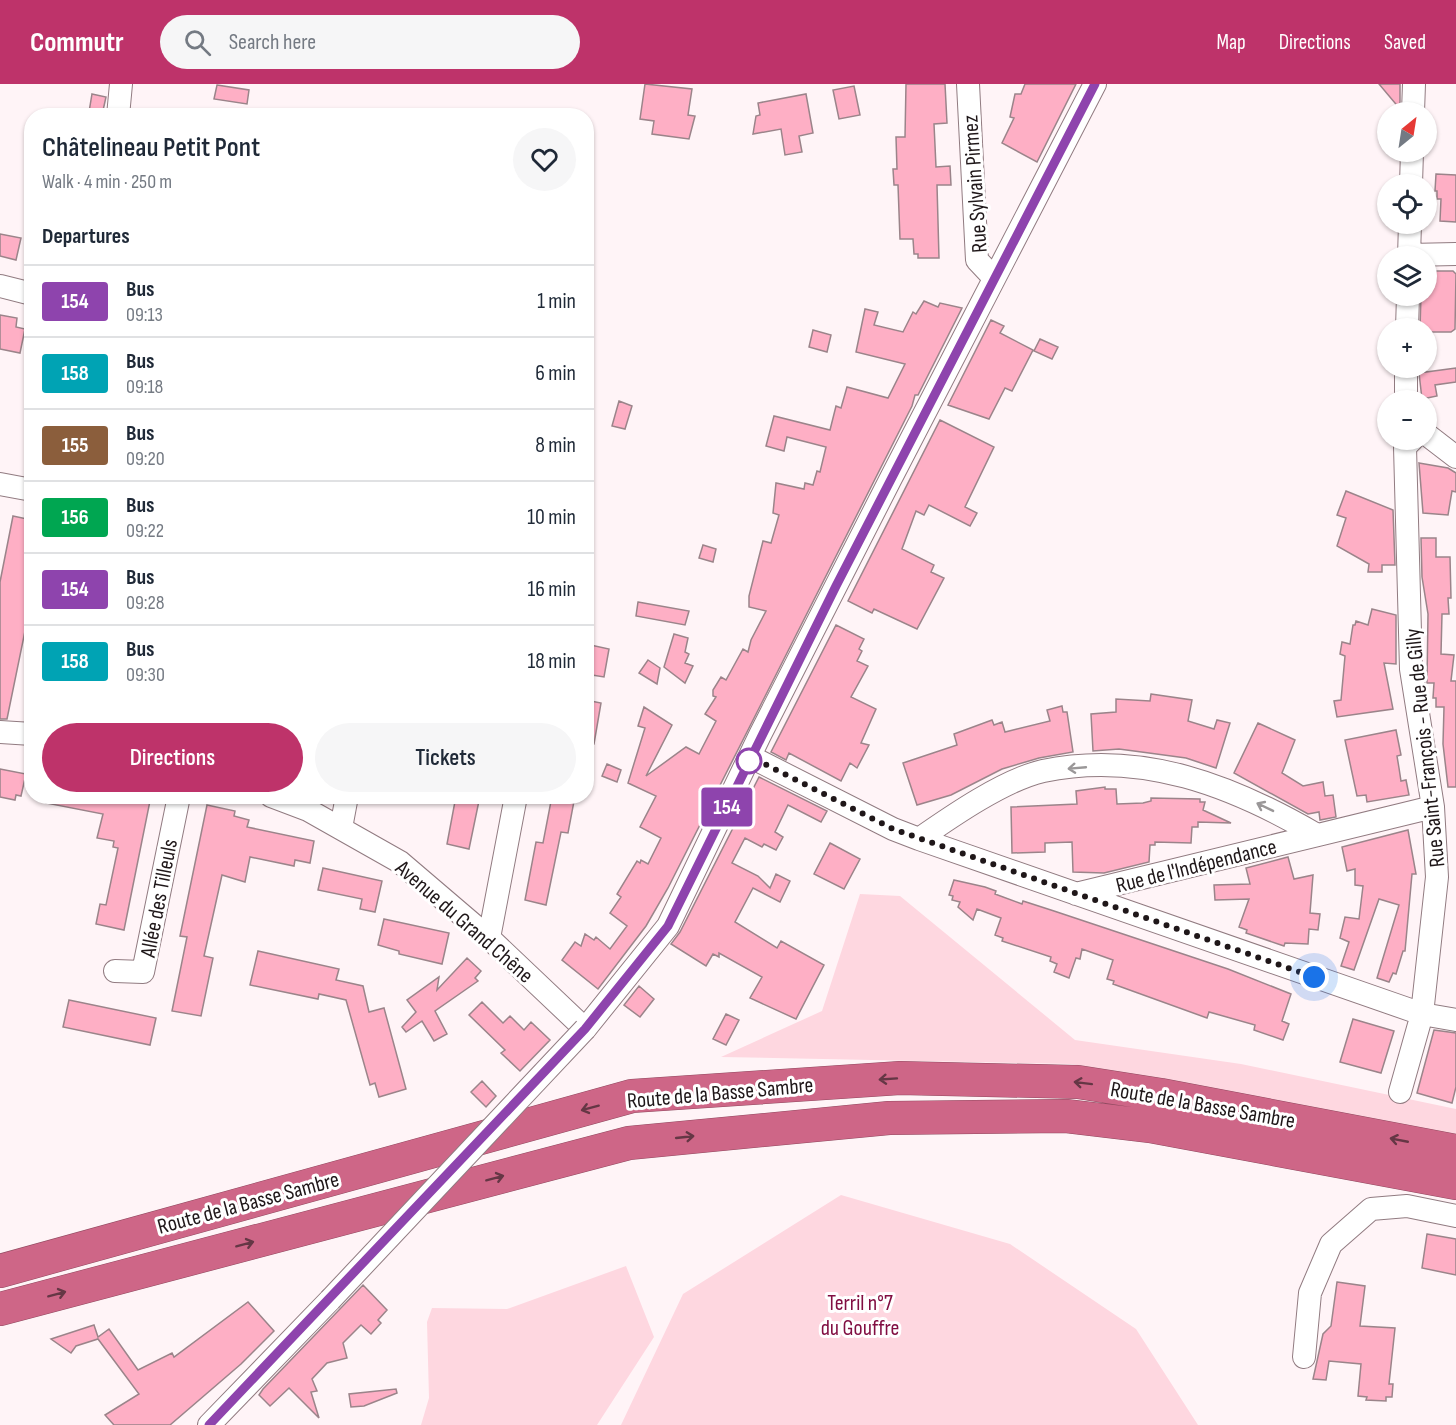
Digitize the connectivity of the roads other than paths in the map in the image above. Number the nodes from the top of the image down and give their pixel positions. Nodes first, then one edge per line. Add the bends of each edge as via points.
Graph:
1 (121, 84) edge
2 (968, 84) edge
3 (1095, 84) edge
4 (1414, 84) edge
5 (1413, 102) edge
6 (119, 108) edge
7 (1456, 254) edge
8 (1437, 255) edge
9 (993, 277) junction
10 (0, 286) edge
11 (24, 292) edge
12 (1437, 442) edge
13 (1405, 450) edge
14 (1456, 457) edge
15 (0, 484) edge
16 (24, 488) edge
17 (0, 732) edge
18 (24, 733) edge
19 (751, 757) junction
20 (177, 804) edge
21 (292, 804) edge
22 (346, 804) edge
23 (514, 804) edge
24 (1434, 807) junction
25 (341, 828) junction
26 (1317, 835) junction
27 (919, 839) junction
28 (1076, 894) junction
29 (489, 938) junction
30 (115, 971) dead end
31 (1422, 1014) junction
32 (1456, 1020) edge
33 (585, 1029) junction
34 (1400, 1092) dead end
35 (1456, 1151) edge
36 (1456, 1183) edge
37 (1456, 1216) edge
38 (0, 1271) edge
39 (0, 1309) edge
40 (1304, 1357) dead end
41 (209, 1425) edge

1 - 6 street
2 - 9 street, Rue Sylvain Pirmez via 977,260
3 - 9 street
4 - 5 street
7 - 8 street
9 - 19 street
10 - 11 street
12 - 14 street
13 - 24 street, Rue Saint-François - Rue de Gilly via 1411,669
15 - 16 street
17 - 18 street
19 - 27 street
19 - 33 street via 668,926
20 - 30 street, Allée des Tilleuls via 144,972
21 - 25 street, Avenue du Grand Chêne
22 - 25 street
23 - 29 street
24 - 26 street, Rue de l'Indépendance
24 - 31 street, Rue Saint-François - Rue de Gilly via 1437,877
25 - 29 street, Avenue du Grand Chêne via 400,862
26 -> 27 street via 1226,788 1190,776 1098,766 1042,772 997,791
26 - 28 street, Rue de l'Indépendance
27 - 28 street
28 - 31 street
29 - 33 street, Avenue du Grand Chêne
31 - 32 street
31 - 34 street, Rue Saint-François - Rue de Gilly
33 - 41 street, bridge
35 -> 38 highway, Route de la Basse Sambre via 1078,1082 900,1078 632,1096
39 -> 36 highway, Route de la Basse Sambre via 629,1143 889,1118 1077,1117 1150,1126
37 - 40 street via 1407,1206 1371,1209 1331,1244 1310,1293

